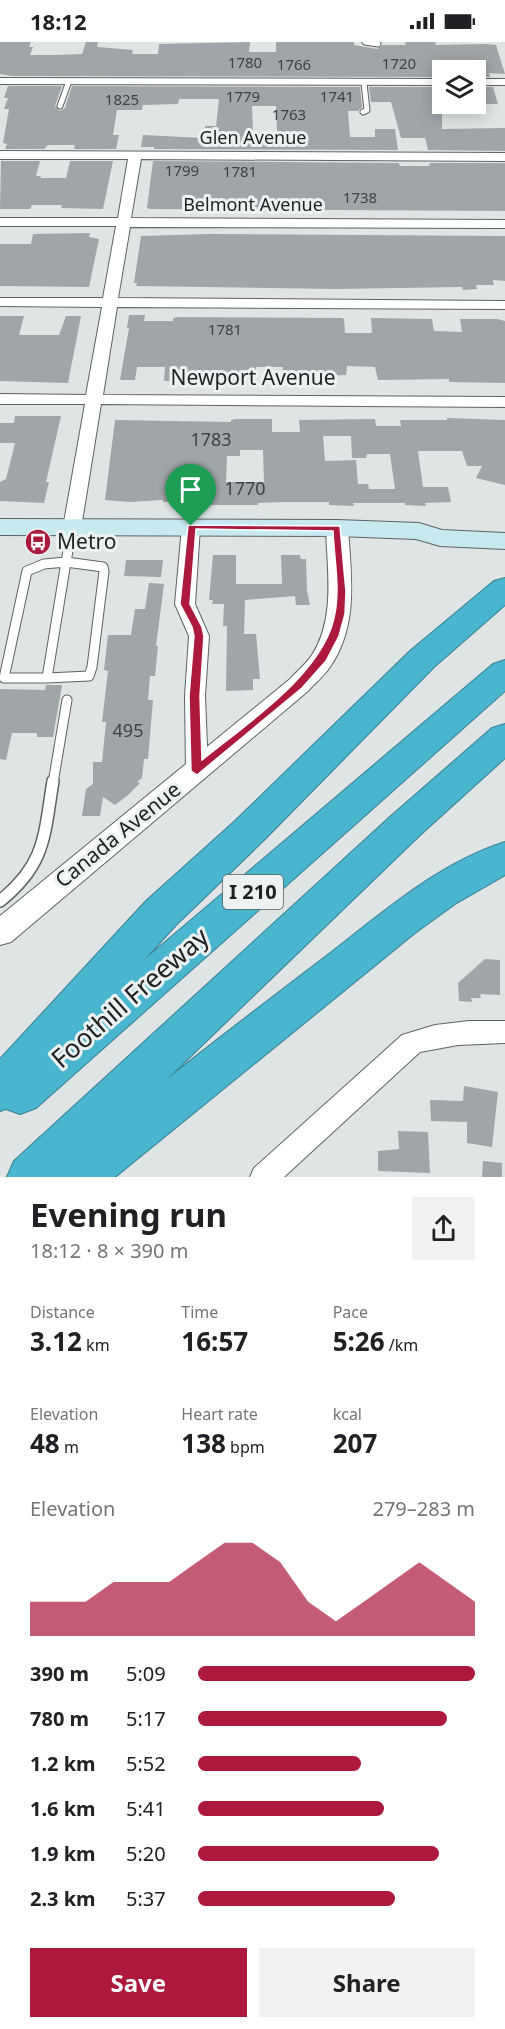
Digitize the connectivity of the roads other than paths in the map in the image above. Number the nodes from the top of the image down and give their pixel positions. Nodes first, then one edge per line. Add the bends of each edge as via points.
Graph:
1 (365, 42) edge
2 (378, 44) dead end
3 (0, 81) edge
4 (69, 81) junction
5 (432, 82) edge
6 (486, 82) edge
7 (505, 82) edge
8 (364, 83) junction
9 (60, 106) dead end
10 (363, 112) dead end
11 (0, 154) edge
12 (135, 155) junction
13 (505, 157) edge
14 (0, 222) edge
15 (124, 222) junction
16 (505, 224) edge
17 (0, 302) edge
18 (110, 303) junction
19 (505, 304) edge
20 (0, 399) edge
21 (94, 399) junction
22 (505, 402) edge
23 (505, 525) edge
24 (191, 526) junction
25 (0, 527) edge
26 (72, 528) junction
27 (337, 528) junction
28 (419, 531) junction
29 (505, 541) edge
30 (66, 563) junction
31 (505, 588) edge
32 (505, 672) edge
33 (47, 678) junction
34 (67, 700) dead end
35 (505, 737) edge
36 (197, 771) junction
37 (505, 857) edge
38 (0, 901) edge
39 (0, 933) edge
40 (505, 1032) edge
41 (0, 1090) edge
42 (0, 1112) edge
43 (31, 1177) edge
44 (79, 1177) edge
45 (264, 1177) edge

1 - 2 lane
3 - 4 street
4 - 8 street
4 - 9 lane
5 - 8 street
6 - 7 street
8 - 10 lane via 367,110
11 - 12 street, Glen Avenue
12 - 13 street, Glen Avenue
12 - 15 street
14 - 15 street, Belmont Avenue
15 - 16 street, Belmont Avenue
15 - 18 street
17 - 18 street
18 - 19 street
18 - 21 street
20 - 21 street, Newport Avenue
21 - 22 street, Newport Avenue
21 - 26 street
23 - 28 main road via 441,524
24 - 26 main road
24 - 27 main road
24 - 36 street via 185,604 199,636 195,696
25 - 26 main road
26 - 30 lane
27 - 28 main road
27 - 36 street, Canada Avenue via 340,614 321,661
28 - 29 main road via 440,538
30 - 33 lane
30 - 33 lane via 98,565 104,571 92,667 89,676 81,678
30 - 33 lane via 37,565 27,571 4,678
31 - 41 highway via 422,659 161,913
32 - 42 highway, Foothill Freeway / I 210
34 - 38 lane via 36,865 25,881
35 - 43 highway, I 210 via 405,825
36 - 39 street, Canada Avenue
37 - 44 highway via 462,880 377,941
40 - 45 street via 462,1031 411,1042

